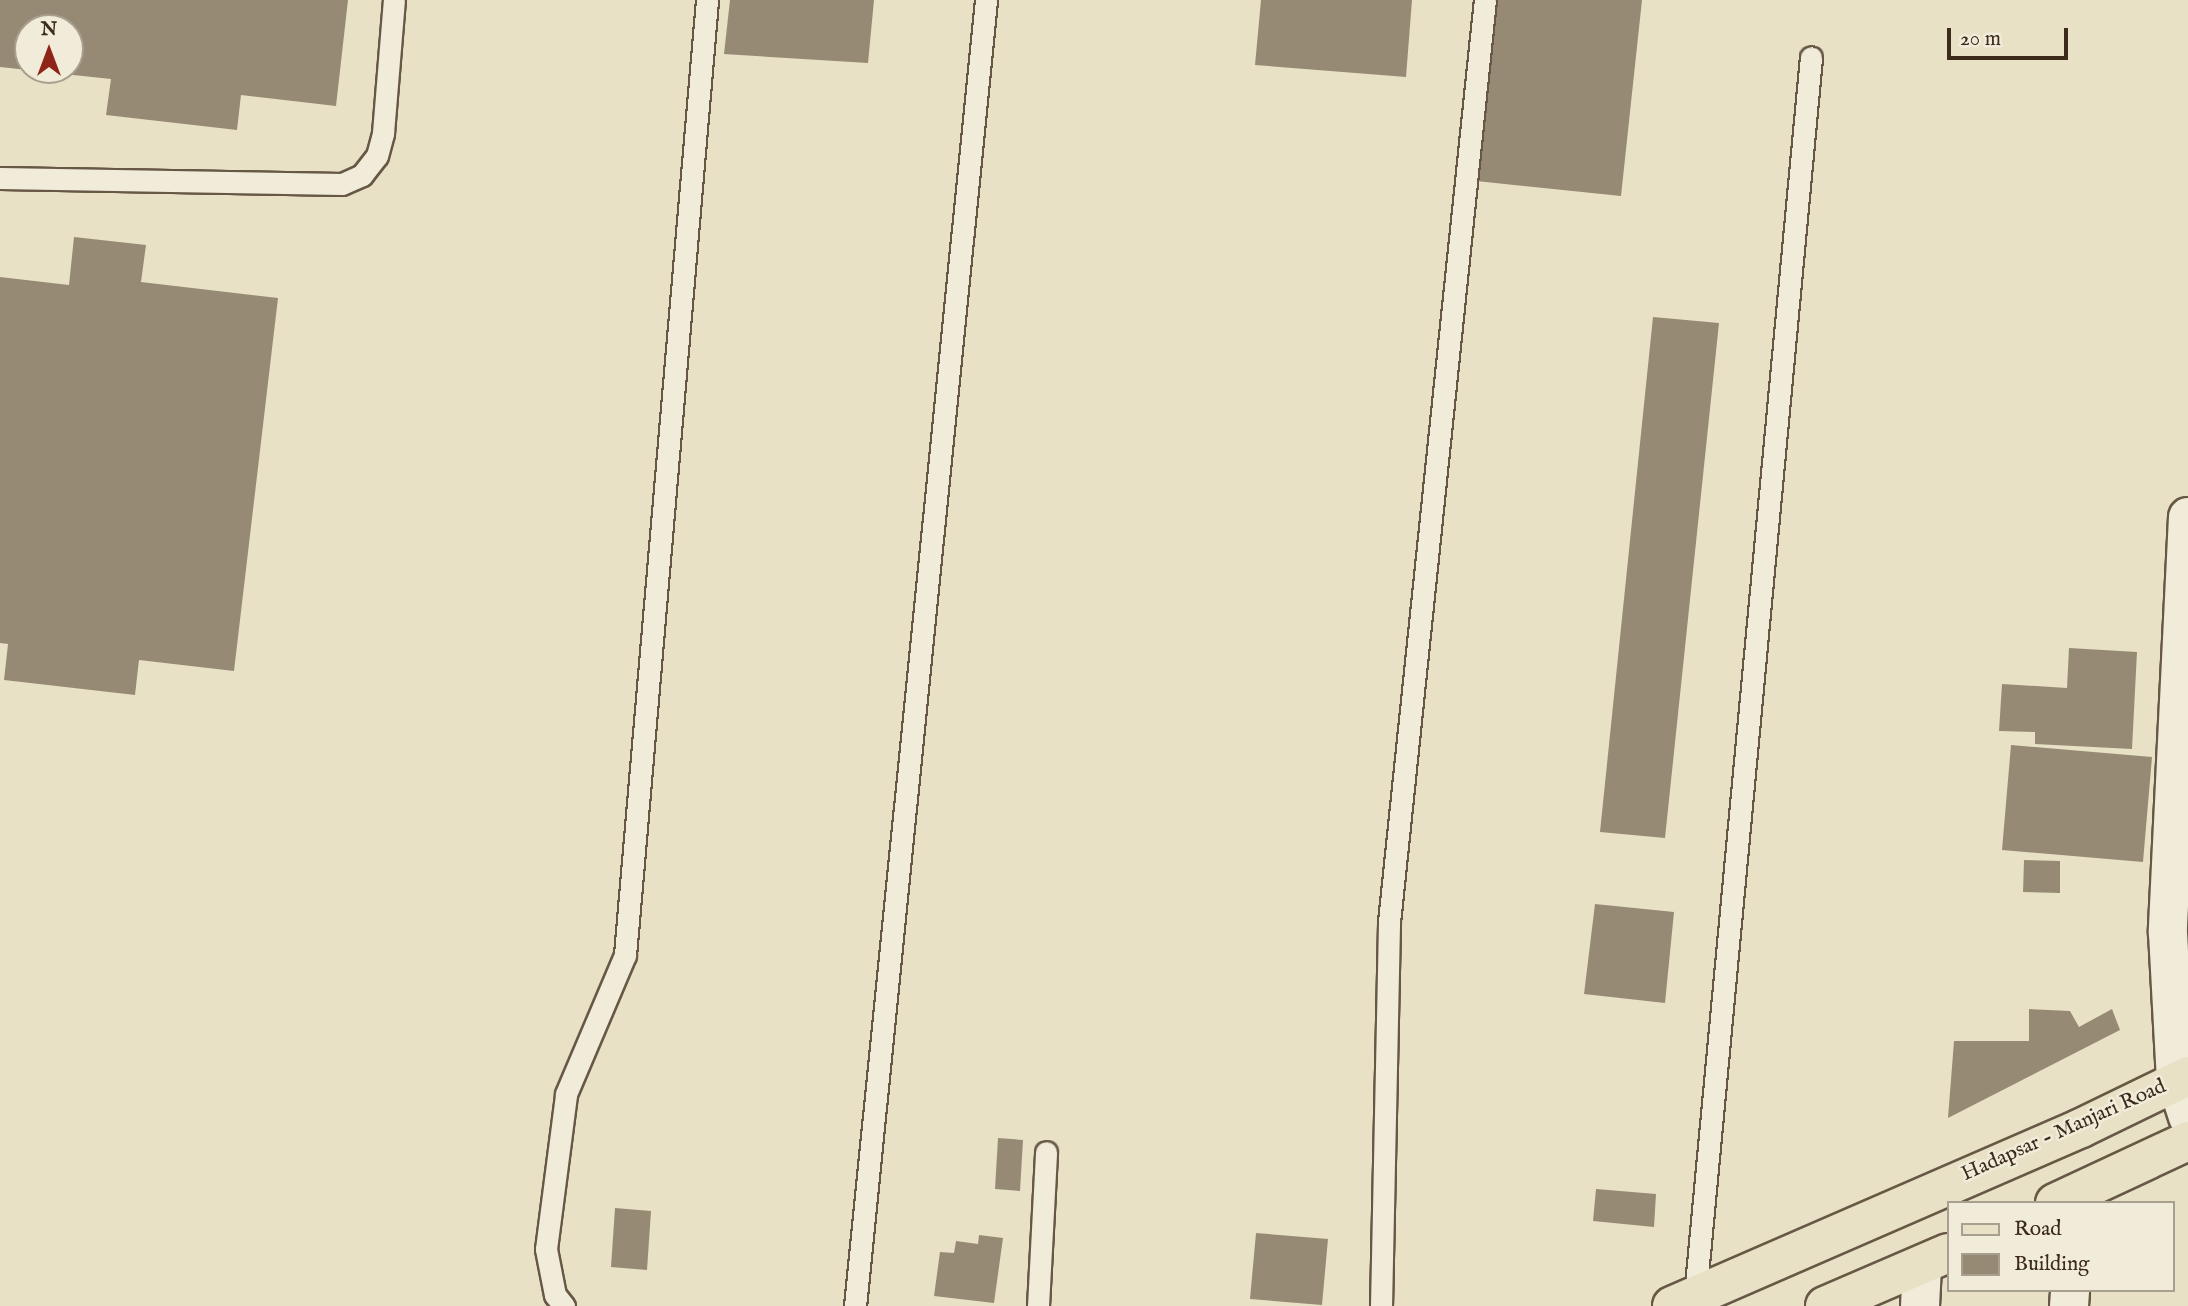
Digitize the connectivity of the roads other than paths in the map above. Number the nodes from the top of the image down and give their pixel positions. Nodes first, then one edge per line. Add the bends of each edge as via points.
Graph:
1 (394, 0) edge
2 (707, 0) edge
3 (986, 0) edge
4 (1485, 0) edge
5 (1811, 57) dead end
6 (0, 178) edge
7 (2188, 517) edge
8 (2182, 1078) edge
9 (2188, 1117) edge
10 (2188, 1141) edge
11 (1046, 1152) dead end
12 (2069, 1199) edge
13 (1935, 1260) edge
14 (1688, 1303) edge
15 (1835, 1304) edge
16 (564, 1306) edge
17 (855, 1306) edge
18 (1038, 1306) edge
19 (1381, 1306) edge
20 (1920, 1306) edge

1 - 6 lane via 383,132 377,156 362,175 342,184
2 - 16 lane via 625,955 566,1094 547,1249 555,1295
3 - 17 lane
4 - 19 lane via 1389,922
5 - 14 lane
7 - 8 street via 2168,933
8 - 9 street
8 - 14 main road, Hadapsar - Manjari Road via 2081,1128
10 - 12 main road
11 - 18 lane
13 - 15 main road
13 - 20 street

